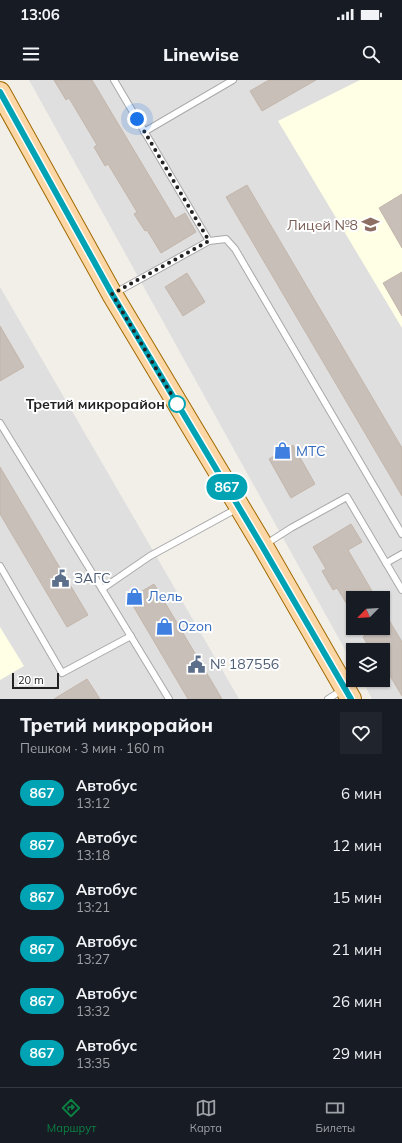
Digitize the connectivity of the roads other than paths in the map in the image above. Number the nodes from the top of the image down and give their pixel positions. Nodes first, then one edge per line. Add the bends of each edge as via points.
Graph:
1 (114, 80) edge
2 (233, 80) edge
3 (0, 92) edge
4 (144, 132) junction
5 (209, 241) junction
6 (112, 294) junction
7 (0, 423) edge
8 (239, 507) junction
9 (402, 534) edge
10 (262, 546) junction
11 (402, 554) edge
12 (386, 563) junction
13 (0, 566) edge
14 (102, 589) junction
15 (402, 590) edge
16 (131, 636) junction
17 (348, 694) edge
18 (168, 699) edge
19 (328, 699) edge

1 - 4 lane
2 - 4 lane
3 - 6 main road
4 - 5 lane
5 - 6 lane
5 - 9 lane via 226,239 235,249
6 - 8 main road
7 - 14 lane
8 - 10 main road
8 - 14 lane via 150,556
10 - 12 lane via 347,497
10 - 17 main road
11 - 12 lane
12 - 15 lane
13 - 16 lane via 62,673
14 - 16 lane
16 - 18 lane
17 - 19 lane

